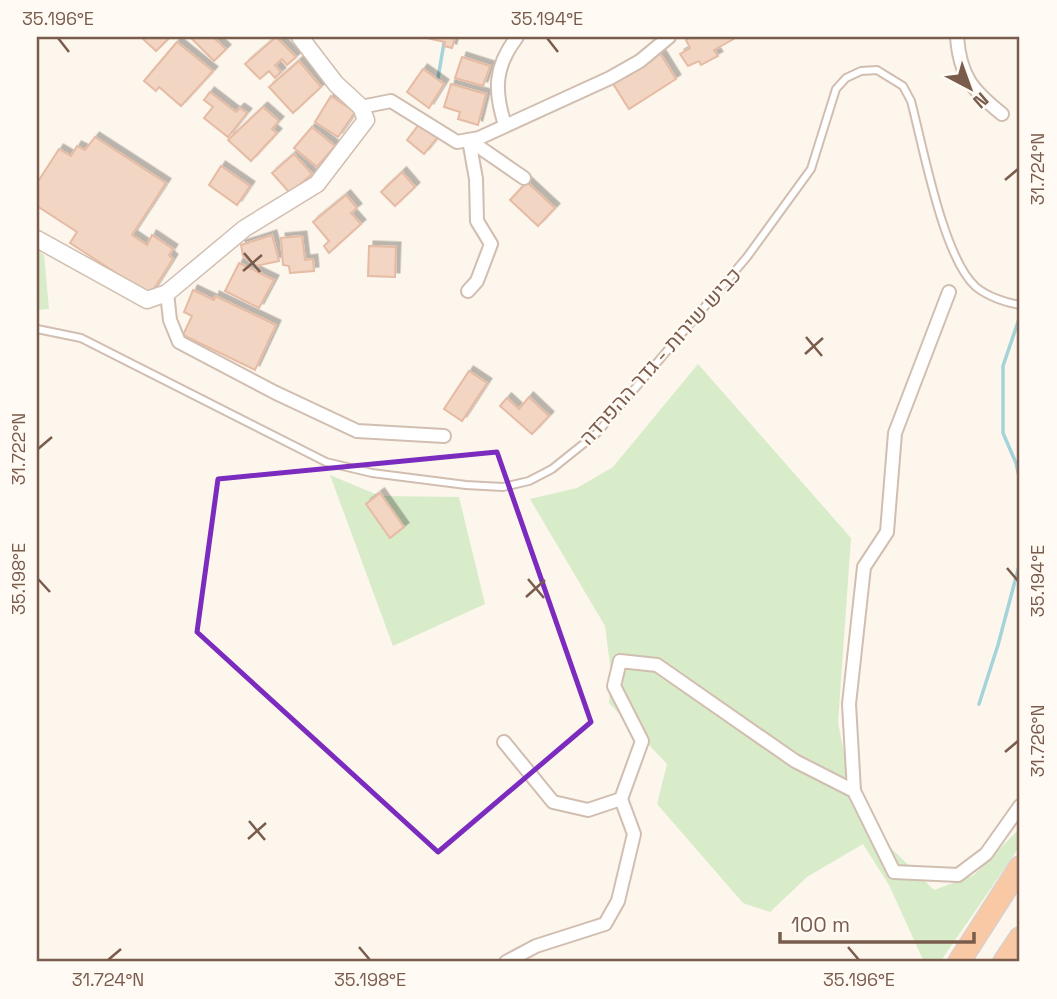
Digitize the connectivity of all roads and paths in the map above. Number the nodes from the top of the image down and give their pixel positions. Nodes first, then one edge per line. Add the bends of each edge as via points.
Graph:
1 (300, 37) edge
2 (517, 37) edge
3 (669, 37) edge
4 (957, 37) edge
5 (361, 107) junction
6 (1002, 114) dead end
7 (505, 125) junction
8 (469, 140) junction
9 (524, 178) dead end
10 (37, 239) edge
11 (468, 291) dead end
12 (949, 292) dead end
13 (167, 293) junction
14 (1020, 305) edge
15 (37, 329) edge
16 (444, 436) dead end
17 (504, 742) dead end
18 (854, 791) junction
19 (621, 799) junction
20 (1020, 806) edge
21 (1020, 867) edge
22 (1020, 938) edge
23 (506, 962) edge
24 (959, 962) edge
25 (1004, 962) edge

1 - 5 street via 336,84
2 - 7 street via 501,60 496,98
3 - 7 street via 610,78
4 - 6 street via 958,53 973,91
5 - 8 street via 391,100 457,142
5 - 13 street via 366,120 317,184 245,228
7 - 8 street
8 - 9 street
8 - 11 street via 477,220 491,244 477,281
10 - 13 street via 147,300
12 - 18 street via 895,433 887,532 864,567 849,704
13 - 16 street via 170,320 179,342 276,393 358,431
14 - 15 lane, כביש שירות - גדר ההפרדה via 977,288 963,272 952,248 911,101 903,86 877,70 861,71 836,89 811,169 747,257 597,433 552,470 529,481 466,485 326,462 81,338
17 - 19 street via 553,802 588,810
18 - 19 street via 795,761 657,665 620,661 614,686 642,741
18 - 20 street via 894,872 958,874 986,854
19 - 23 street via 634,834 618,901 605,924 536,946
21 - 24 highway
22 - 25 highway

